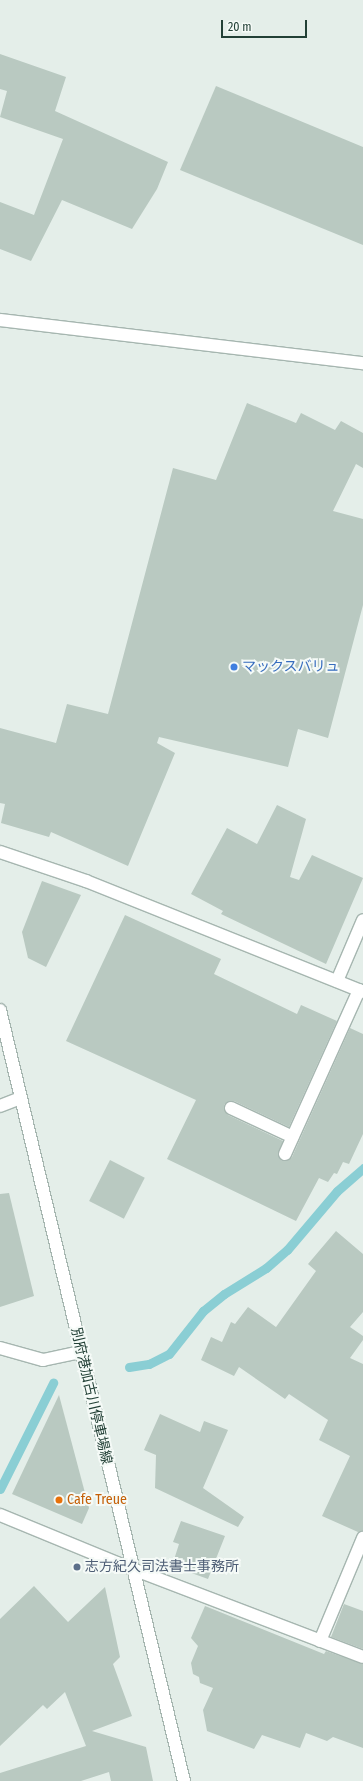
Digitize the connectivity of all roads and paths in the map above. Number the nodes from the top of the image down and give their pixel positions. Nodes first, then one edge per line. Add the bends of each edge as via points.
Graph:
1 (0, 320) edge
2 (363, 363) edge
3 (0, 852) edge
4 (363, 920) edge
5 (337, 981) junction
6 (361, 991) edge
7 (0, 1010) edge
8 (21, 1098) junction
9 (0, 1106) edge
10 (231, 1108) dead end
11 (293, 1137) junction
12 (285, 1154) dead end
13 (0, 1348) edge
14 (81, 1352) junction
15 (0, 1515) edge
16 (363, 1538) edge
17 (132, 1569) junction
18 (320, 1641) junction
19 (363, 1657) edge
20 (182, 1780) edge

1 - 2 street
3 - 5 street via 86,881
4 - 5 street
5 - 6 street
6 - 11 street
7 - 8 street, 別府港加古川停車場線
8 - 9 street
8 - 14 street, 別府港加古川停車場線
10 - 11 street
11 - 12 street
13 - 14 street via 43,1360
14 - 17 street, 別府港加古川停車場線
15 - 17 street
16 - 18 street
17 - 18 street
17 - 20 street, 別府港加古川停車場線
18 - 19 street

